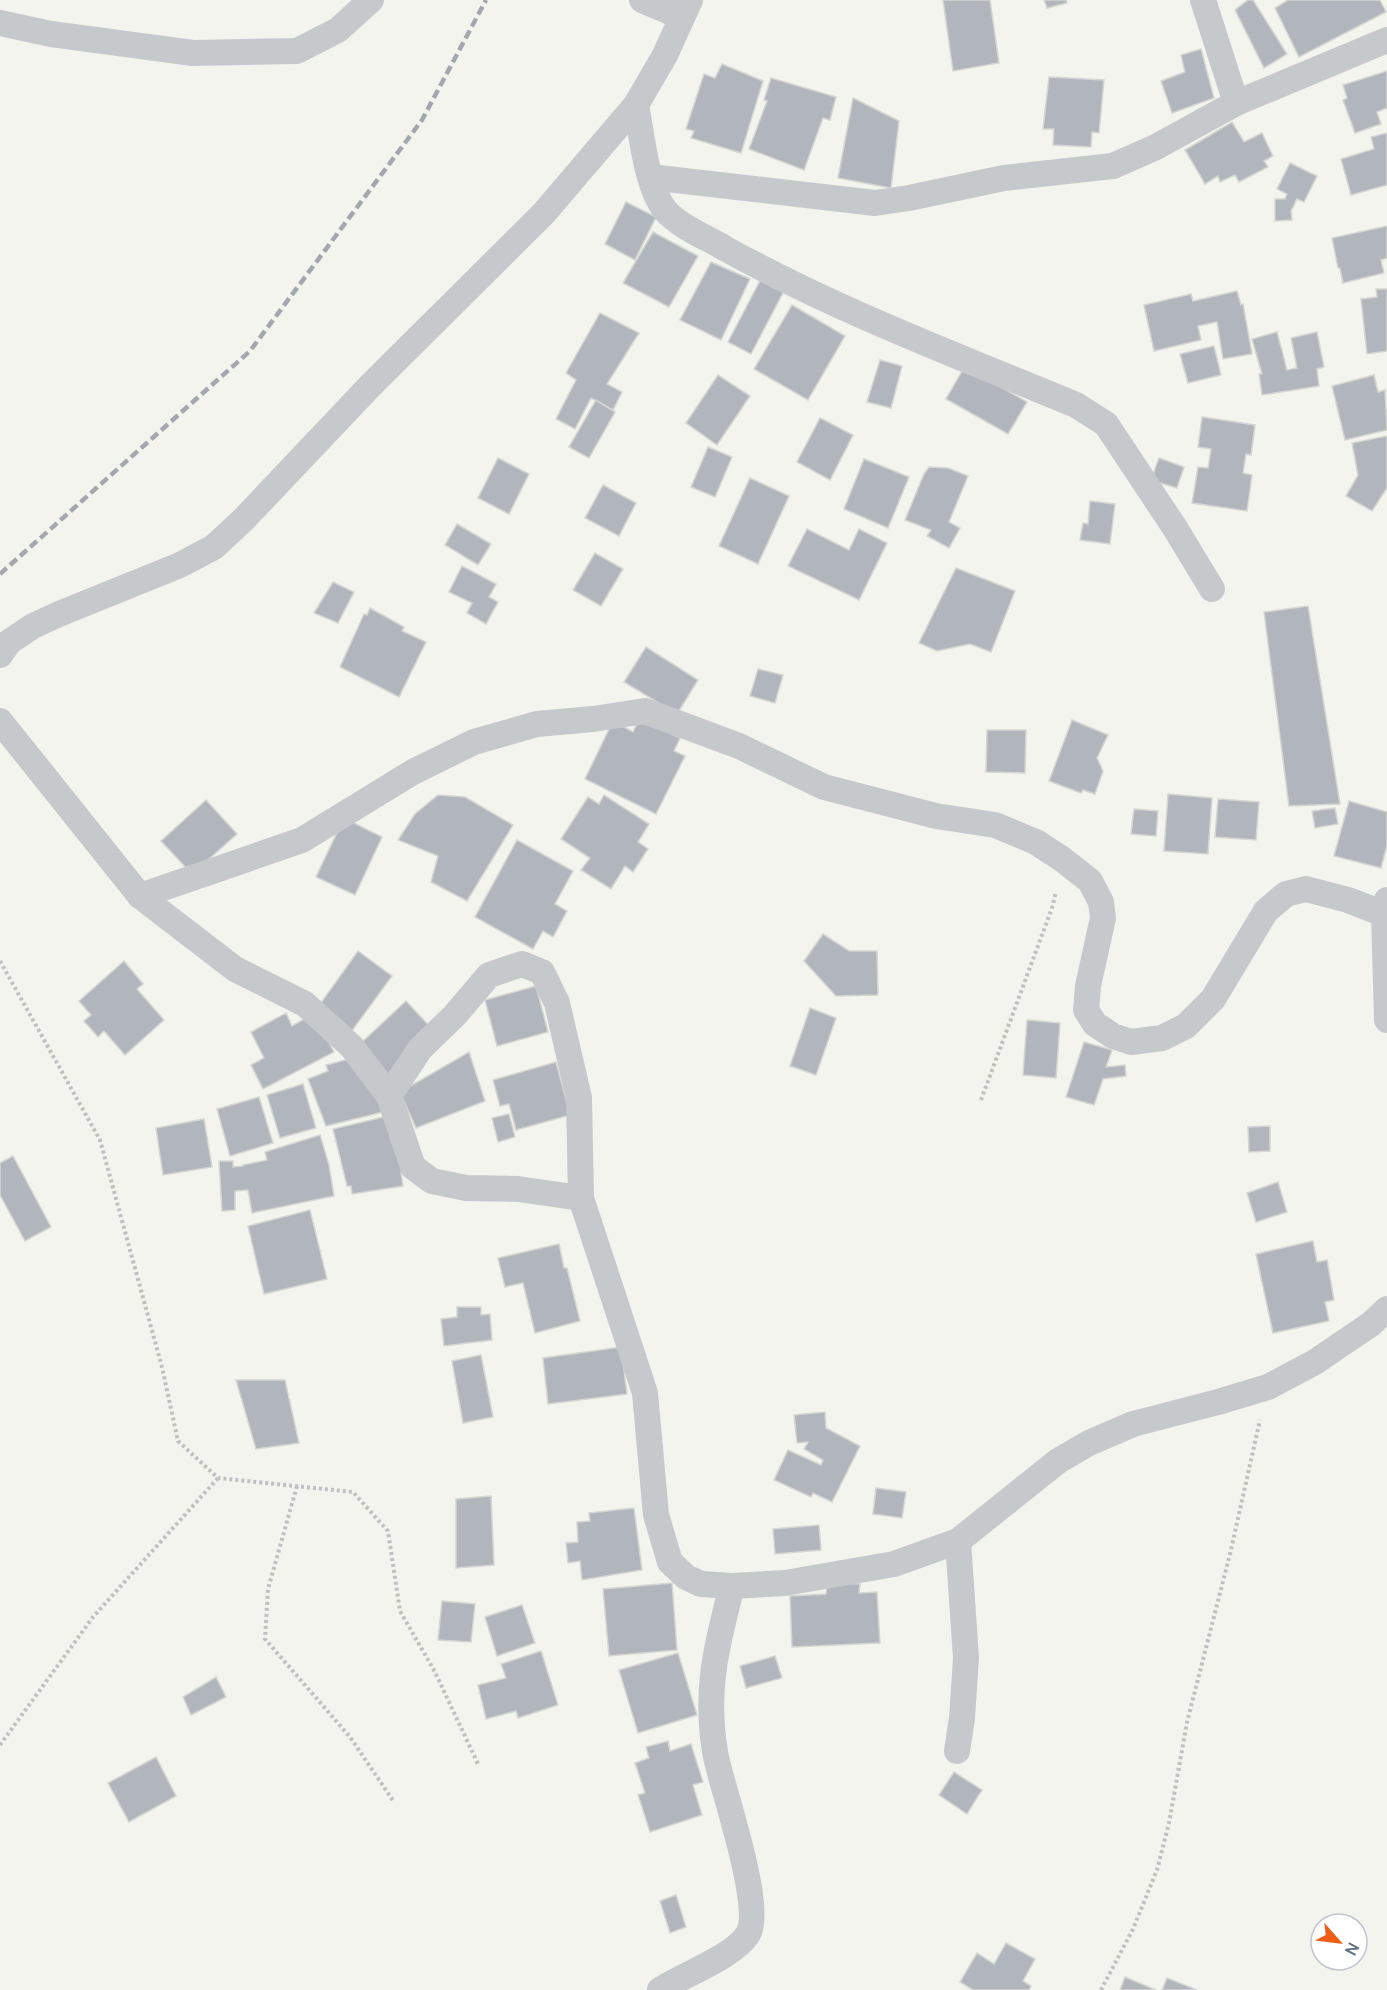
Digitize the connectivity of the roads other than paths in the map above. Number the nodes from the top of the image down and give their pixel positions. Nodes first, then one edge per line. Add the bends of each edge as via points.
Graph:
1 (371, 0) edge
2 (642, 0) edge
3 (1203, 0) edge
4 (686, 9) edge
5 (0, 23) edge
6 (1387, 40) edge
7 (1236, 103) junction
8 (636, 105) junction
9 (650, 177) junction
10 (1212, 589) dead end
11 (0, 655) edge
12 (0, 721) edge
13 (140, 896) junction
14 (1386, 909) edge
15 (1387, 1020) edge
16 (389, 1096) junction
17 (581, 1198) junction
18 (1387, 1309) edge
19 (958, 1541) junction
20 (732, 1586) junction
21 (957, 1751) dead end
22 (660, 1990) edge

1 - 5 street via 338,30 297,51 193,53 51,34
2 - 4 street
3 - 7 street
4 - 8 street
6 - 7 street
7 - 9 street via 1113,166 1004,178 875,203
8 - 9 street
8 - 11 street via 544,213 214,547 33,626 9,642
9 - 10 street via 666,211 749,262 828,302 1076,405 1107,424
12 - 13 street
13 - 14 street via 302,840 413,772 474,742 537,724 645,711 739,746 825,787 936,816 995,825 1036,842 1062,859 1090,881 1101,902 1103,918 1086,1010 1095,1024 1131,1042 1162,1038 1186,1026 1213,999 1266,911 1286,894 1306,889
13 - 16 street via 235,969 305,1004 352,1047
14 - 15 street
16 - 17 street via 413,1167 432,1181 466,1188 518,1189
16 - 17 street via 420,1050 489,975 522,964 542,972 557,1003 579,1098
17 - 20 street via 645,1393 656,1515 670,1562 693,1581
18 - 19 street via 1315,1362 1268,1387 1133,1424 1089,1443 1058,1461
19 - 20 street via 894,1564 785,1582
19 - 21 street via 966,1658
20 - 22 street via 712,1670 711,1727 753,1920 748,1934 735,1948

